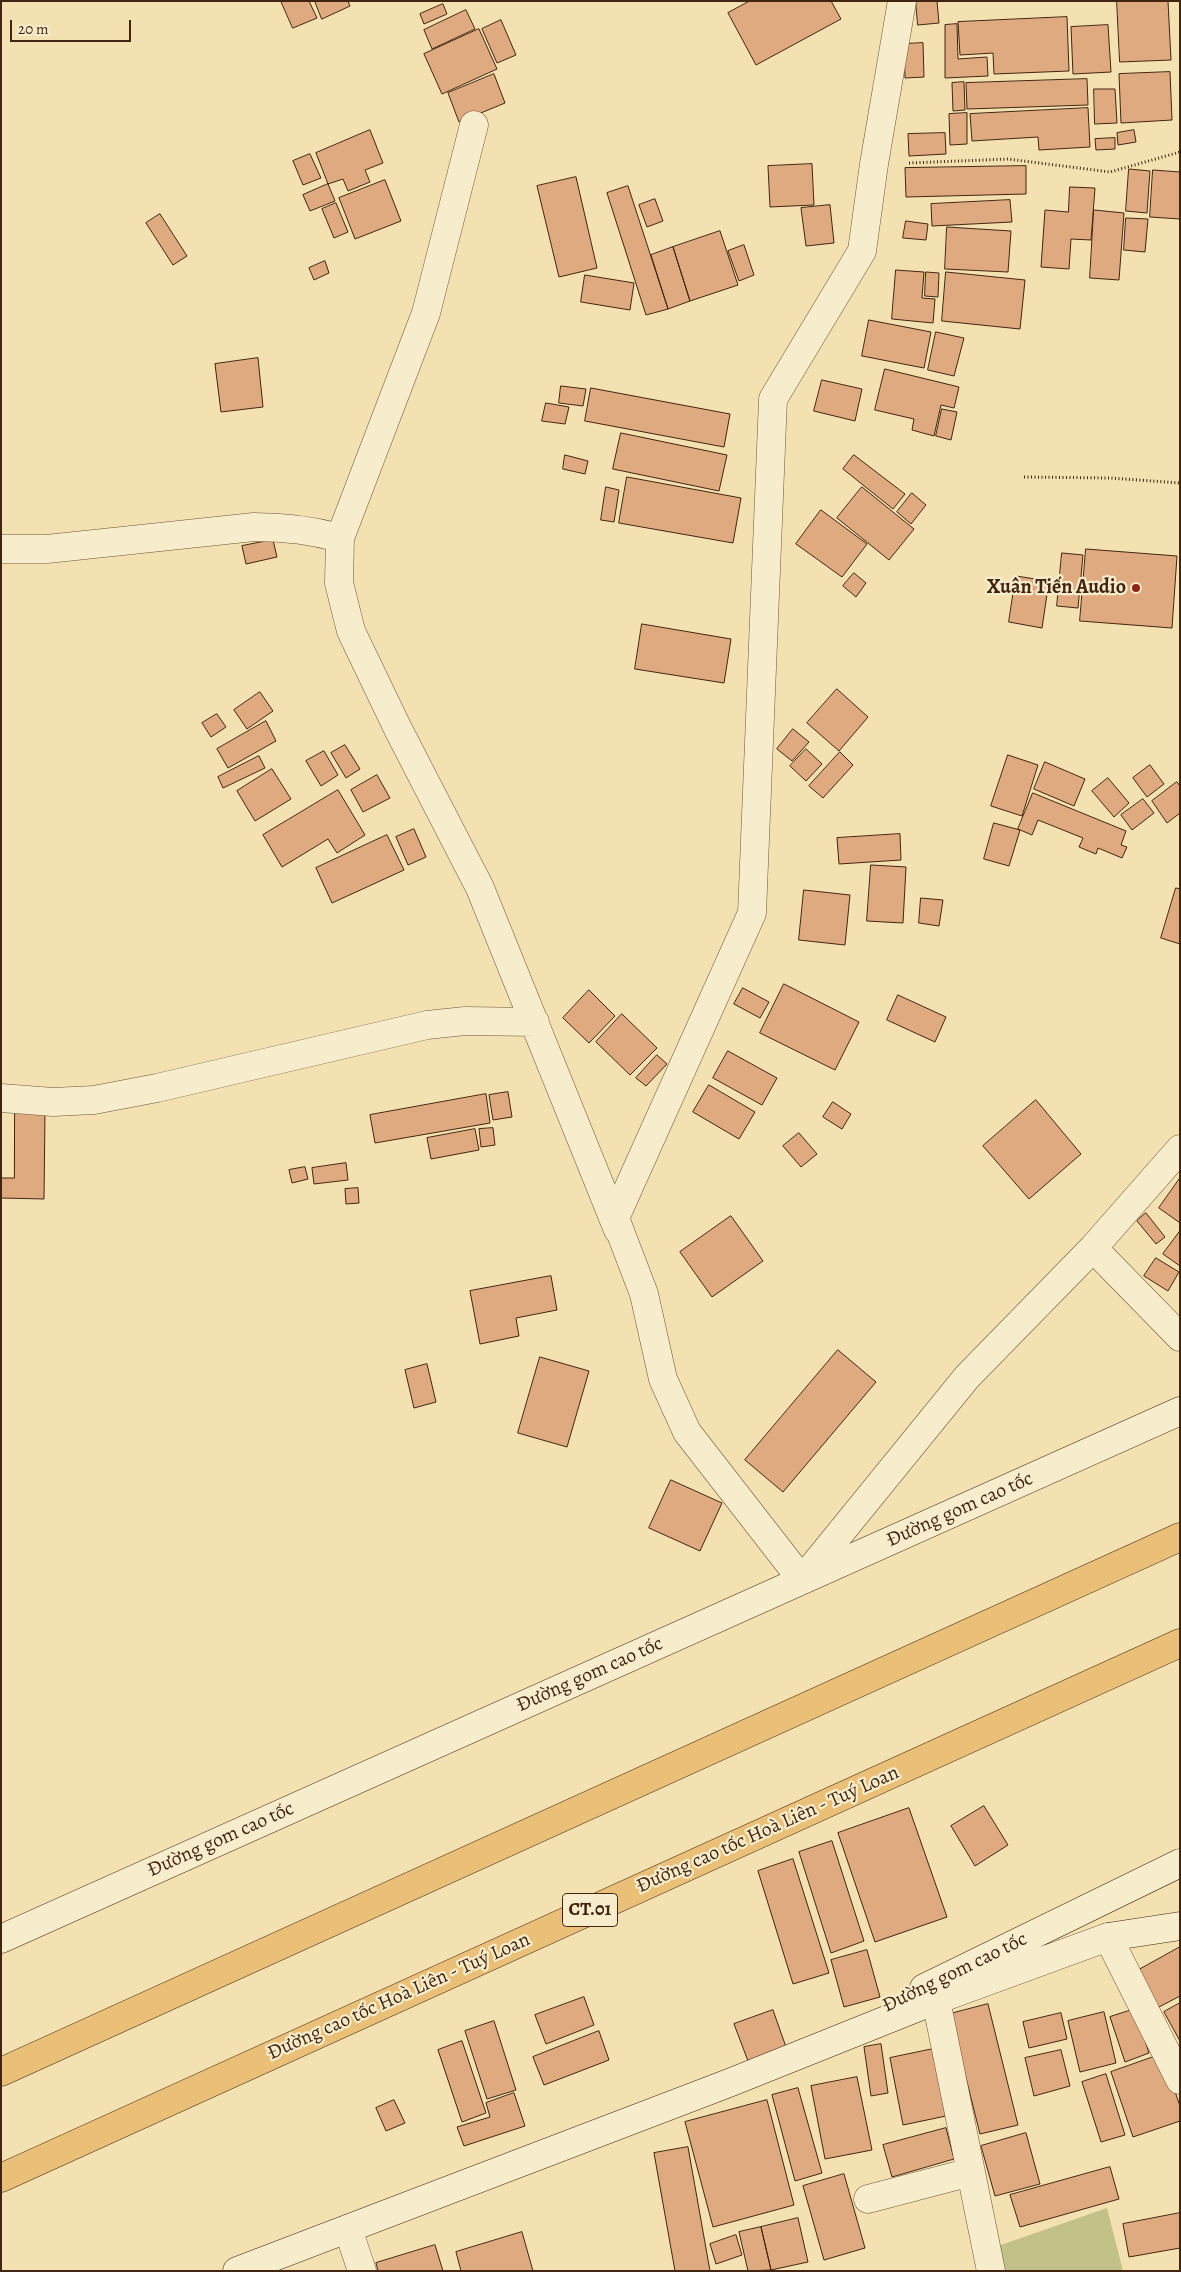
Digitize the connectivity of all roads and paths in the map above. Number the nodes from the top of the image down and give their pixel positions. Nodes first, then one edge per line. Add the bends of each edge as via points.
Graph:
1 (902, 1) edge
2 (474, 125) dead end
3 (1180, 152) edge
4 (874, 164) junction
5 (1024, 477) dead end
6 (1180, 483) edge
7 (340, 538) junction
8 (1, 549) edge
9 (535, 1022) junction
10 (1, 1098) edge
11 (1180, 1149) edge
12 (1093, 1248) junction
13 (644, 1294) junction
14 (1180, 1337) edge
15 (1180, 1411) edge
16 (1180, 1537) edge
17 (802, 1580) junction
18 (1180, 1643) edge
19 (1180, 1863) edge
20 (1180, 1926) edge
21 (1108, 1937) junction
22 (1, 1939) edge
23 (936, 2000) junction
24 (1, 2072) edge
25 (1180, 2080) edge
26 (729, 2083) junction
27 (971, 2172) junction
28 (1, 2178) edge
29 (868, 2199) dead end
30 (348, 2229) junction
31 (236, 2271) edge
32 (362, 2271) edge
33 (991, 2271) edge

1 - 4 street
2 - 7 street via 426,313
3 - 4 path via 1110,172 1008,159
4 - 13 street via 862,251 773,399 752,913 615,1218
5 - 6 path
7 - 8 street via 315,531 254,527 47,549
7 - 9 street via 339,583 351,631 480,888
9 - 10 street via 465,1020 427,1025 94,1100 54,1102
9 - 13 street
11 - 12 street
12 - 14 street
12 - 17 street via 967,1377
13 - 17 street via 663,1379 687,1432
15 - 17 street, Đường gom cao tốc
16 - 24 highway
17 - 22 street, Đường gom cao tốc
18 - 28 highway, Đường cao tốc Hoà Liên - Tuý Loan / CT.01
19 - 26 street, Đường gom cao tốc
20 - 21 street
21 - 23 street
21 - 25 street
23 - 26 street
23 - 27 street
26 - 30 street
27 - 29 street
27 - 33 street
30 - 31 street
30 - 32 street

